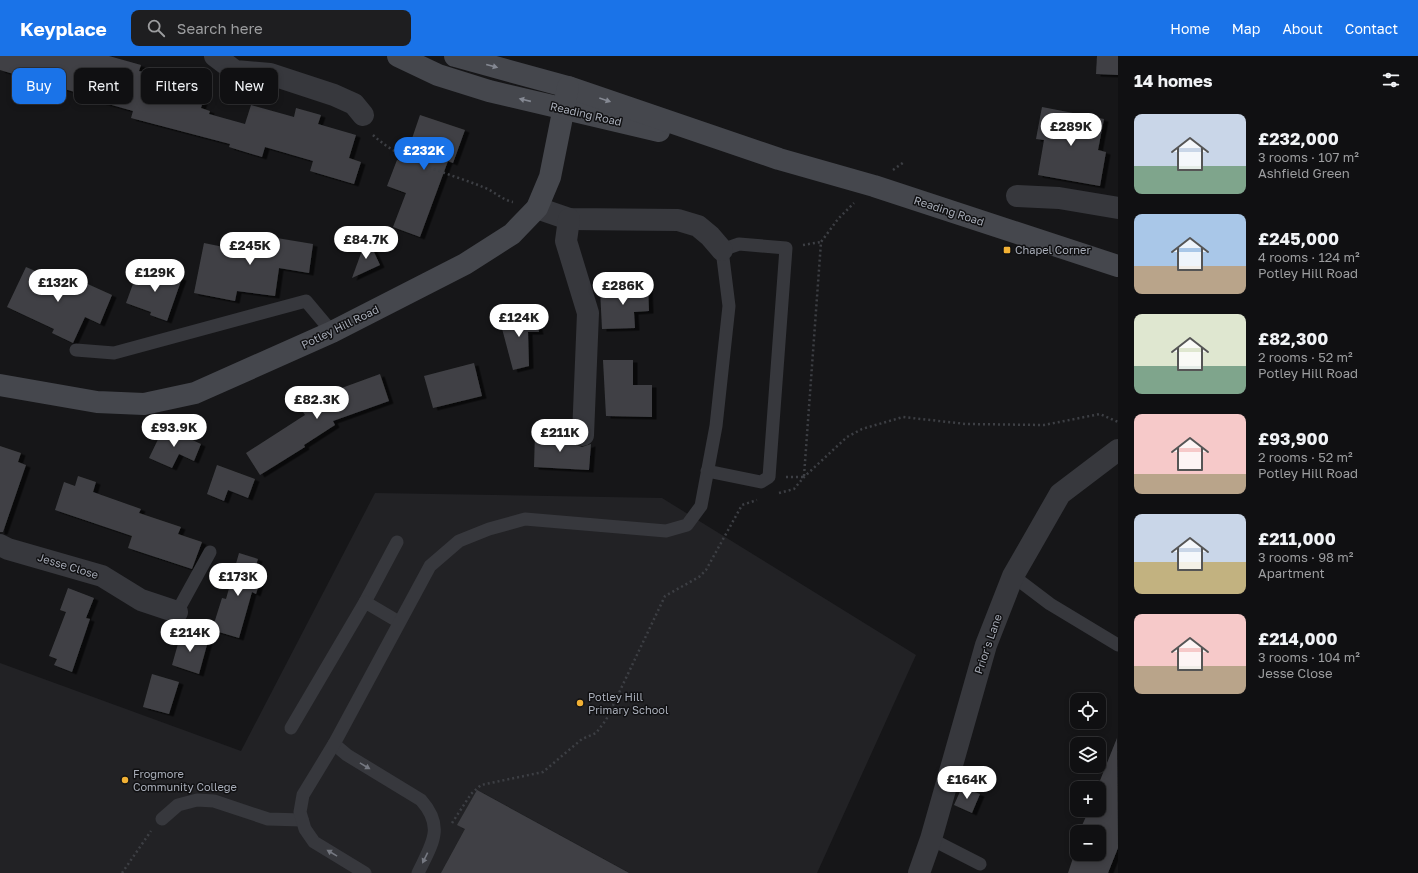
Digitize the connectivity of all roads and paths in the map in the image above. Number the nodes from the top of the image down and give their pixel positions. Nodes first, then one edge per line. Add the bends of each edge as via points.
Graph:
1 (215, 56) edge
2 (398, 56) edge
3 (455, 56) edge
4 (568, 87) junction
5 (563, 109) junction
6 (363, 115) joint
7 (779, 159) junction
8 (1017, 196) dead end
9 (537, 208) junction
10 (1118, 208) edge
11 (843, 214) dead end
12 (569, 219) junction
13 (722, 250) junction
14 (1118, 266) edge
15 (332, 332) junction
16 (76, 350) dead end
17 (0, 385) edge
18 (1118, 422) edge
19 (583, 435) dead end
20 (1118, 450) edge
21 (707, 471) junction
22 (804, 477) junction
23 (775, 494) dead end
24 (763, 498) dead end
25 (397, 542) dead end
26 (0, 545) edge
27 (210, 552) dead end
28 (1013, 576) junction
29 (365, 602) junction
30 (176, 612) joint
31 (399, 622) junction
32 (1118, 645) edge
33 (290, 728) dead end
34 (334, 744) junction
35 (162, 819) joint
36 (302, 820) junction
37 (434, 823) junction
38 (931, 839) junction
39 (980, 864) dead end
40 (122, 873) edge
41 (365, 873) edge
42 (418, 873) edge
43 (919, 873) edge

1 - 6 street via 235,71 270,74 334,95 354,104
5 -> 2 main road, Reading Road via 488,91 438,75
3 -> 4 main road, Reading Road
4 - 5 main road, Potley Hill Road
4 -> 7 main road, Reading Road
5 - 7 main road, Reading Road
5 - 9 main road, Potley Hill Road via 550,177
6 - 9 path via 365,124 373,135 400,154 485,188 507,201
7 - 14 main road, Reading Road via 874,186
8 - 10 street via 1059,198
9 - 12 street
9 - 15 main road, Potley Hill Road via 512,234 465,264
11 - 22 path via 821,242
12 - 13 street via 678,220 698,226
12 - 19 street via 566,241 588,313
13 - 21 lane via 729,306 716,426
13 - 21 lane via 739,244 786,248 769,477 761,482
15 - 16 lane via 306,301 114,353
15 - 17 main road, Potley Hill Road via 195,393 144,404 97,402
18 - 22 path via 1100,414 1044,425 966,424 903,417 862,429 846,437
20 - 28 street, Prior's Lane via 1060,494
21 - 31 lane via 701,506 687,525 666,531 525,519 488,529 459,541 430,566
22 - 23 path via 794,489
24 - 37 path via 742,505 700,577 665,596 606,720 596,733 582,739 543,772 481,785 471,794 447,831
25 - 29 lane
26 - 30 street, Jesse Close via 102,576 140,600
27 - 30 lane
28 - 32 lane via 1050,604
28 - 38 street, Prior's Lane via 986,646
29 - 31 lane
29 - 33 lane
31 - 34 lane
34 - 36 lane via 303,795 300,812
34 -> 37 lane via 347,755 421,800 430,810
35 - 36 lane via 178,805 196,800 214,801 268,819
35 - 40 path
41 -> 36 lane via 314,842
37 -> 42 lane via 436,829 431,847
38 - 39 lane
38 - 43 street, Prior's Lane

